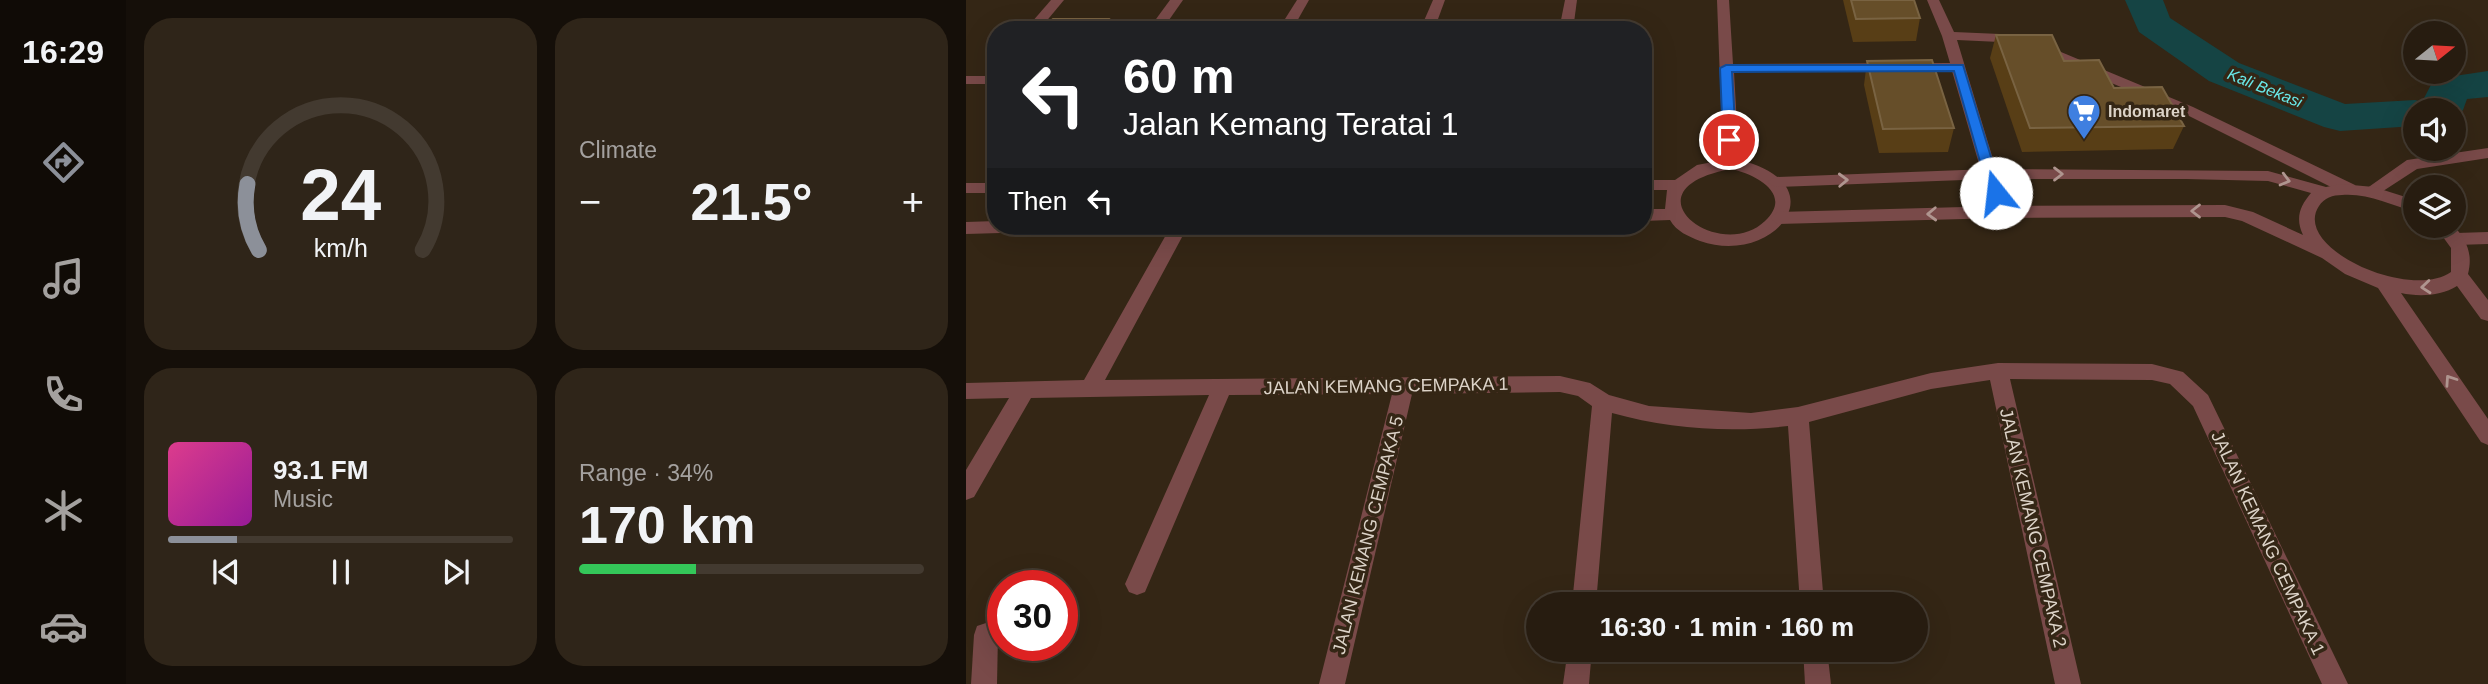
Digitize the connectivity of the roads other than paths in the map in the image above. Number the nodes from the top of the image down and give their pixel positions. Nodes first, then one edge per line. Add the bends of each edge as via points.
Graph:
1 (1058, 0) edge
2 (1177, 0) edge
3 (1303, 0) edge
4 (1439, 0) edge
5 (1572, 0) edge
6 (1723, 0) edge
7 (1933, 0) edge
8 (1040, 21) edge
9 (1162, 21) edge
10 (1290, 21) edge
11 (1431, 21) edge
12 (1568, 21) edge
13 (1949, 36) junction
14 (1726, 68) junction
15 (1959, 68) junction
16 (987, 78) edge
17 (966, 80) edge
18 (2488, 153) edge
19 (1731, 164) junction
20 (1990, 174) junction
21 (1775, 182) junction
22 (1652, 185) edge
23 (1677, 185) junction
24 (966, 188) edge
25 (987, 188) edge
26 (2349, 189) junction
27 (2371, 191) junction
28 (2326, 192) junction
29 (2403, 202) edge
30 (2001, 212) junction
31 (1674, 214) junction
32 (1652, 215) edge
33 (1778, 218) junction
34 (987, 227) edge
35 (966, 228) edge
36 (1174, 235) edge
37 (2466, 235) edge
38 (2453, 238) edge
39 (2488, 239) edge
40 (2329, 254) junction
41 (2459, 275) junction
42 (2384, 283) junction
43 (2488, 314) edge
44 (1998, 372) junction
45 (1091, 386) junction
46 (1404, 387) junction
47 (1222, 388) junction
48 (1025, 389) junction
49 (966, 391) edge
50 (1603, 402) junction
51 (1798, 416) junction
52 (2488, 436) edge
53 (966, 490) edge
54 (1137, 584) dead end
55 (1585, 592) edge
56 (1811, 592) edge
57 (986, 635) dead end
58 (1579, 662) edge
59 (1816, 662) edge
60 (984, 684) edge
61 (1332, 684) edge
62 (1576, 684) edge
63 (1818, 684) edge
64 (2068, 684) edge
65 (2335, 684) edge

1 - 8 street
2 - 9 street
3 - 10 street
4 - 11 street
5 - 12 street
6 - 14 street
7 - 13 street
13 - 15 street
13 - 26 street via 2000,38 2032,45 2188,110
14 - 15 street
14 - 19 street
15 - 20 street
16 - 17 street
18 - 27 street via 2413,164
19 - 21 street via 1763,173
19 - 23 street via 1699,169
21 -> 20 street
20 -> 28 street via 2268,176
20 - 30 street
21 - 33 street via 1782,194
22 - 23 street
23 - 31 street via 1671,204
24 - 25 street
26 - 27 street
26 - 28 street
27 - 29 street
28 - 40 street via 2311,202 2305,217 2312,235
30 -> 33 street
40 -> 30 street via 2248,216 2225,211
31 - 32 street
31 - 33 street via 1685,228 1724,240 1756,234
34 - 35 street
36 - 45 street
37 - 39 street
38 - 41 street via 2464,259
40 - 42 street
41 -> 42 street via 2442,286 2416,289
41 - 43 street
52 -> 42 street
44 - 51 street, JALAN KEMANG CEMPAKA 1 via 1931,381
44 - 64 street, JALAN KEMANG CEMPAKA 2
44 - 65 street, JALAN KEMANG CEMPAKA 1 via 2152,372 2176,378 2201,401
45 - 47 street, JALAN KEMANG CEMPAKA 1
45 - 48 street, JALAN KEMANG CEMPAKA 1
46 - 47 street, JALAN KEMANG CEMPAKA 1
46 - 50 street, JALAN KEMANG CEMPAKA 1 via 1560,384 1583,388
46 - 61 street, JALAN KEMANG CEMPAKA 5
47 - 54 street
48 - 49 street, JALAN KEMANG CEMPAKA 1
48 - 53 street
50 - 51 street, JALAN KEMANG CEMPAKA 1 via 1649,415 1702,421 1751,422
50 - 55 street
51 - 56 street
57 - 60 street
58 - 62 street
59 - 63 street

